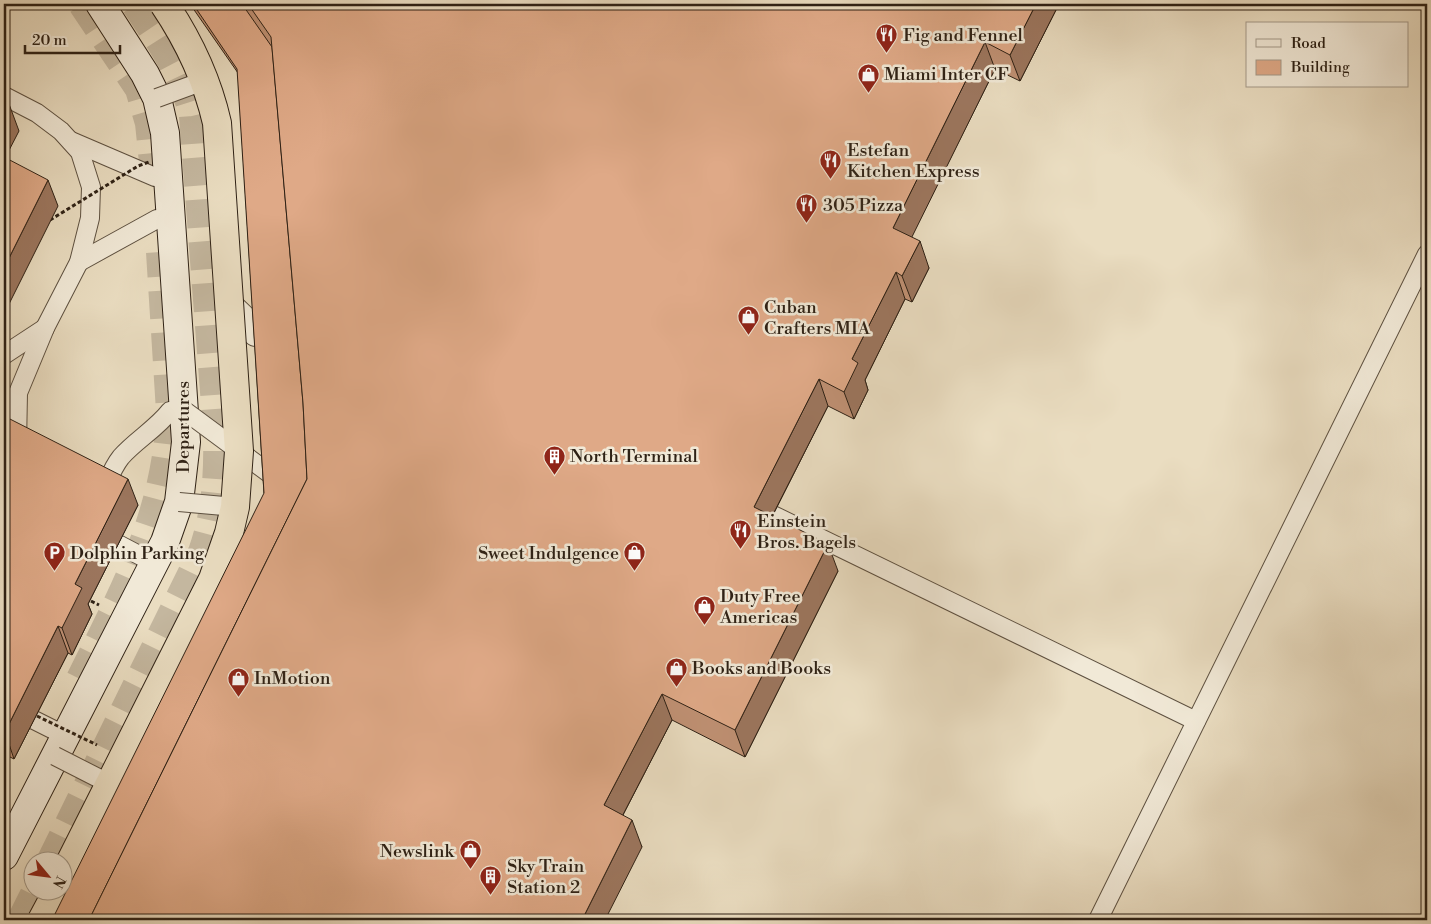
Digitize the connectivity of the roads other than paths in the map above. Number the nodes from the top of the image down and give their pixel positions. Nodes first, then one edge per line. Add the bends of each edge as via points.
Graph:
1 (100, 4) edge
2 (164, 4) edge
3 (206, 80) junction
4 (8, 98) edge
5 (157, 98) junction
6 (4, 117) edge
7 (71, 141) junction
8 (152, 169) road end
9 (157, 219) dead end
10 (1427, 254) edge
11 (79, 262) junction
12 (230, 307) junction
13 (45, 328) junction
14 (256, 332) edge
15 (4, 355) edge
16 (177, 411) junction
17 (17, 445) edge
18 (239, 451) junction
19 (104, 489) edge
20 (292, 495) edge
21 (179, 502) junction
22 (235, 507) junction
23 (773, 515) edge
24 (118, 544) dead end
25 (154, 563) junction
26 (34, 720) dead end
27 (1196, 721) junction
28 (60, 746) junction
29 (110, 784) junction
30 (4, 856) edge
31 (72, 860) edge
32 (51, 902) edge
33 (42, 920) edge
34 (1098, 920) edge

1 - 5 main road, Departures
2 - 3 main road, bridge
3 - 5 lane, bridge
3 - 12 main road, bridge via 217,123
4 - 6 lane
4 - 7 lane via 51,122
5 - 16 main road, Departures via 162,111 167,158
7 - 8 lane
7 - 11 lane via 80,152 91,187 90,218
9 - 11 lane
10 - 27 lane
11 - 13 lane
12 - 14 main road
12 - 18 main road, bridge
13 - 15 lane
13 - 17 lane via 18,393
16 - 18 lane, bridge
16 - 19 lane via 123,455
16 - 21 main road, Departures via 185,463
18 - 20 lane via 281,482
18 - 22 main road, bridge
21 - 22 lane, bridge
21 - 25 main road, Departures
22 - 29 main road, bridge via 230,533 213,579
23 - 27 lane
24 - 25 lane
25 - 28 main road, Departures
26 - 28 lane
27 - 34 lane
28 - 29 lane, bridge
28 - 30 main road, Departures
29 - 31 main road, bridge
32 - 33 main road, bridge

